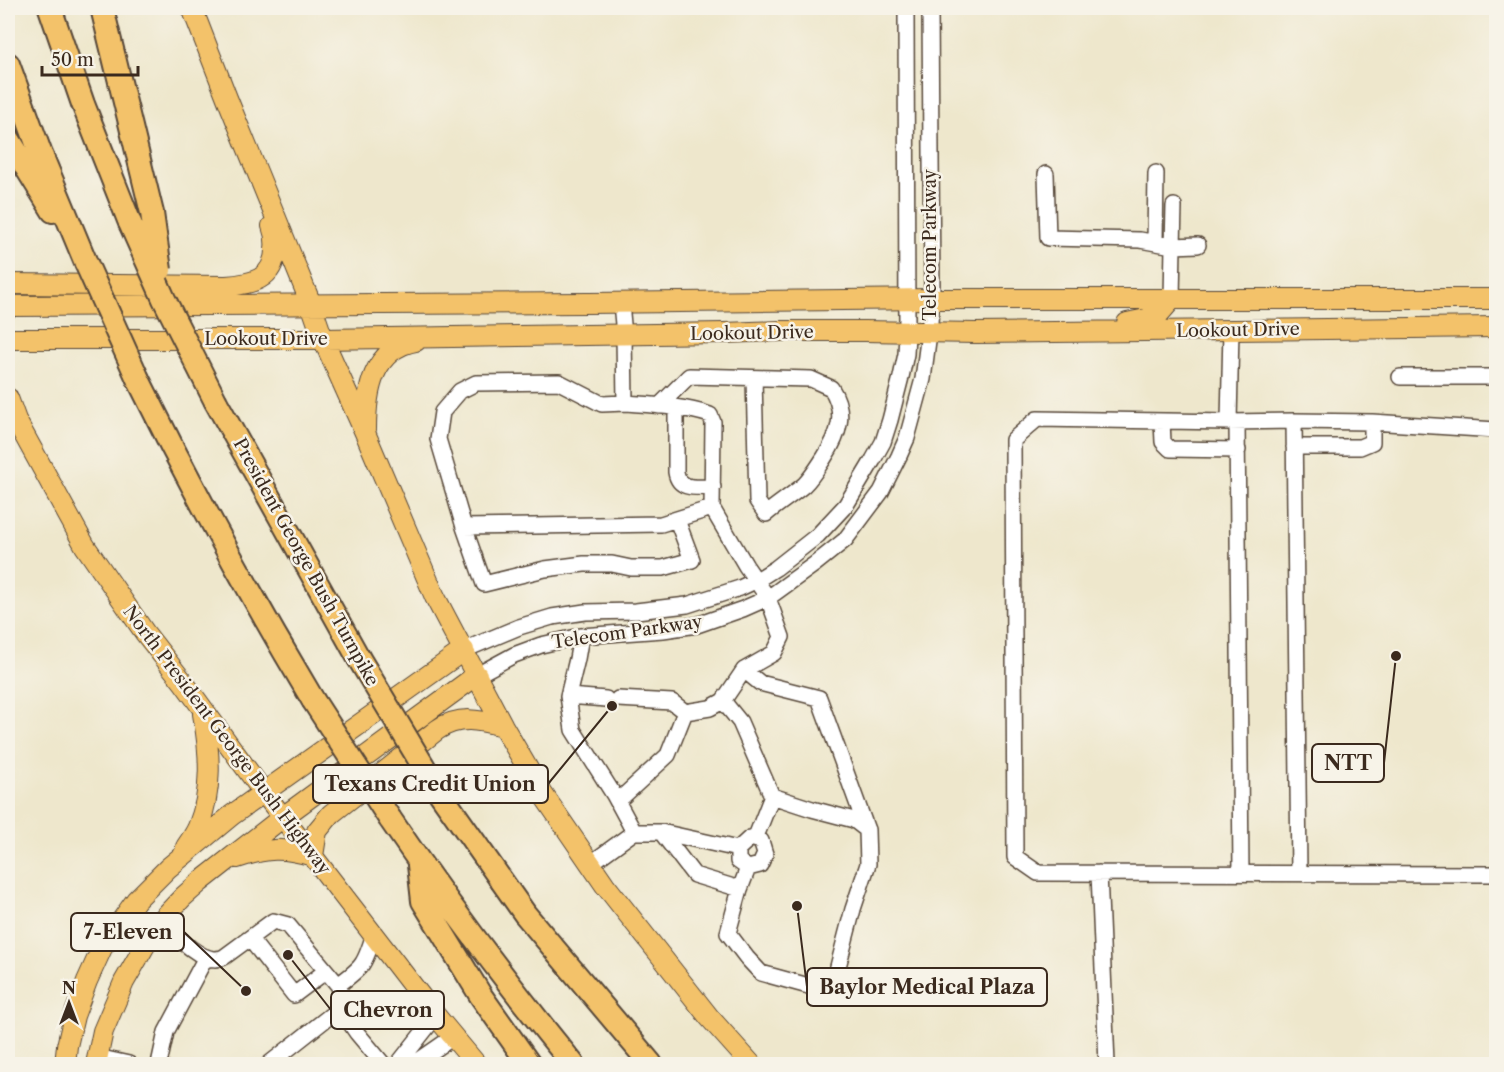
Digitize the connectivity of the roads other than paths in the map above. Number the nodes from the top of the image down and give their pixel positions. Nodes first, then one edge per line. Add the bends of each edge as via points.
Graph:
1 (50, 8) edge
2 (102, 8) edge
3 (192, 8) edge
4 (906, 8) edge
5 (930, 8) edge
6 (8, 64) edge
7 (8, 138) edge
8 (1155, 173) dead end
9 (1046, 174) dead end
10 (266, 193) junction
11 (1174, 206) dead end
12 (1155, 243) junction
13 (1198, 245) dead end
14 (1173, 246) junction
15 (86, 263) junction
16 (8, 285) edge
17 (164, 299) junction
18 (907, 299) junction
19 (932, 299) junction
20 (1172, 299) junction
21 (1497, 299) edge
22 (621, 303) junction
23 (311, 304) junction
24 (8, 306) edge
25 (1497, 327) edge
26 (1231, 330) junction
27 (1089, 332) junction
28 (907, 333) junction
29 (929, 333) junction
30 (624, 335) junction
31 (443, 337) junction
32 (8, 339) edge
33 (323, 339) junction
34 (1497, 377) edge
35 (754, 378) junction
36 (1400, 378) dead end
37 (8, 398) edge
38 (625, 404) junction
39 (659, 406) junction
40 (676, 408) junction
41 (1162, 421) junction
42 (1294, 421) junction
43 (1233, 422) junction
44 (1372, 422) junction
45 (1497, 430) edge
46 (366, 435) junction
47 (1294, 447) junction
48 (1238, 450) junction
49 (713, 487) junction
50 (712, 508) junction
51 (677, 520) junction
52 (464, 527) junction
53 (757, 580) junction
54 (768, 598) junction
55 (581, 636) junction
56 (464, 650) junction
57 (744, 670) junction
58 (477, 675) junction
59 (568, 696) junction
60 (723, 701) junction
61 (201, 706) junction
62 (685, 712) junction
63 (503, 726) junction
64 (264, 793) junction
65 (772, 796) junction
66 (618, 801) junction
67 (283, 817) junction
68 (867, 830) junction
69 (634, 832) junction
70 (661, 832) junction
71 (755, 839) junction
72 (738, 849) junction
73 (313, 856) junction
74 (230, 860) junction
75 (418, 860) junction
76 (177, 861) junction
77 (590, 864) junction
78 (748, 868) junction
79 (1099, 873) junction
80 (1241, 873) junction
81 (1299, 873) junction
82 (1497, 874) edge
83 (740, 889) junction
84 (161, 921) junction
85 (374, 934) junction
86 (249, 939) junction
87 (206, 957) junction
88 (326, 971) junction
89 (338, 985) junction
90 (343, 1013) junction
91 (436, 1016) junction
92 (453, 1037) junction
93 (96, 1061) edge
94 (375, 1062) edge
95 (65, 1065) edge
96 (129, 1065) edge
97 (159, 1065) edge
98 (269, 1065) edge
99 (290, 1065) edge
100 (398, 1065) edge
101 (414, 1065) edge
102 (476, 1065) edge
103 (529, 1065) edge
104 (573, 1065) edge
105 (651, 1065) edge
106 (752, 1065) edge
107 (1107, 1065) edge

1 - 17 highway, President George Bush Turnpike, bridge via 83,104
2 - 17 highway, bridge via 152,213
3 - 10 main road
4 - 18 street, Telecom Parkway
5 - 19 street, Telecom Parkway
6 - 15 highway
7 - 15 highway
8 - 12 street
9 - 12 street via 1048,238
10 - 16 main road via 276,245 275,262 258,280 244,285
10 - 23 main road
11 - 14 street
12 - 14 street
13 - 14 street
14 - 20 street
15 - 75 highway, bridge via 138,379 230,557 313,700
17 - 105 highway, President George Bush Turnpike, bridge via 216,402 358,657 437,789 525,914
18 - 19 main road, Lookout Drive
18 - 22 main road, Lookout Drive
18 - 28 street, Telecom Parkway
19 - 20 main road, Lookout Drive
19 - 29 street, Telecom Parkway
20 - 21 main road, Lookout Drive
20 - 27 main road via 1160,314
22 - 23 main road, Lookout Drive
22 - 30 street
23 - 24 main road, Lookout Drive
23 - 33 main road
25 - 26 main road, Lookout Drive
26 - 27 main road, Lookout Drive
26 - 43 street
27 - 29 main road, Lookout Drive
28 - 29 main road, Lookout Drive
28 - 30 main road, Lookout Drive
28 - 53 street, Telecom Parkway via 901,377 883,442 852,496 818,535
29 - 54 street, Telecom Parkway via 912,421 881,492 845,540
30 - 31 main road, Lookout Drive
30 - 38 street
31 - 33 main road, Lookout Drive
31 - 46 main road via 397,347 378,366 369,390
32 - 33 main road, Lookout Drive
33 - 46 main road
34 - 36 street
35 - 35 street via 811,379 831,388 839,408 840,422 833,445 818,468 766,513 757,501
35 - 39 street via 689,376
37 - 61 main road, North President George Bush Highway via 16,420 86,546
38 - 39 street
38 - 52 street via 602,404 559,382 476,383 460,391 441,412 438,439
39 - 40 street
40 - 49 street via 710,414
40 - 49 street via 677,479 687,486
41 - 43 street
41 - 48 street via 1163,442 1170,449
41 - 79 street via 1036,419 1013,440 1015,856 1038,873
42 - 43 street
42 - 44 street
42 - 47 street
43 - 48 street
44 - 45 street
44 - 47 street via 1372,442 1360,447
46 - 56 main road via 435,597
47 - 81 street
48 - 80 street
49 - 50 street
50 - 51 street
50 - 53 street
51 - 52 street via 661,524
51 - 52 street via 692,560 663,568 584,564 484,584
53 - 54 street
53 - 56 street, Telecom Parkway via 687,605 552,617
54 - 55 street, Telecom Parkway via 697,625
54 - 57 street via 782,637 774,653
55 - 58 street, Telecom Parkway via 523,651
55 - 59 street
56 - 58 main road
56 - 64 main road, Telecom Parkway
57 - 60 street
57 - 68 street via 760,683 819,698
58 - 63 main road
58 - 67 main road, Telecom Parkway
59 - 62 street via 672,702
59 - 66 street via 573,730
60 - 62 street via 711,708
60 - 65 street via 740,722
61 - 64 main road, North President George Bush Highway
61 - 76 main road via 210,775 198,828
62 - 66 street via 668,754
63 - 73 main road via 481,720 448,723 331,814 317,831
63 - 77 main road
64 - 67 main road, North President George Bush Highway
64 - 76 main road, Telecom Parkway
65 - 68 street via 854,820
65 - 71 street
66 - 69 street
67 - 73 main road, North President George Bush Highway
67 - 74 main road, Telecom Parkway
68 - 83 street via 868,864 834,982 823,990 761,973 747,958 728,933
69 - 70 street
69 - 77 street
70 - 72 street
70 - 83 street via 694,875
71 - 72 street via 750,838
71 - 78 street via 761,841 765,854 760,865
72 - 78 street via 738,861
73 - 74 main road via 277,849
73 - 85 main road, North President George Bush Highway
74 - 84 main road, Telecom Parkway via 183,897
75 - 103 highway via 423,902
75 - 104 highway
76 - 95 main road via 136,900 102,948 74,1016
77 - 106 main road via 709,1017
78 - 83 street
79 - 80 street
79 - 107 street
80 - 81 street
81 - 82 street
84 - 87 street
84 - 93 main road, Telecom Parkway via 124,982 103,1031
85 - 89 street via 366,960
85 - 91 main road, North President George Bush Highway
86 - 87 street via 224,957
86 - 88 street via 273,921 288,925
86 - 88 street via 294,995
87 - 97 street via 166,1032
88 - 89 street
89 - 90 street
90 - 94 street
90 - 98 street
90 - 99 street via 294,1056
91 - 92 main road, North President George Bush Highway
91 - 100 street
92 - 101 street
92 - 102 main road, North President George Bush Highway
93 - 96 street

